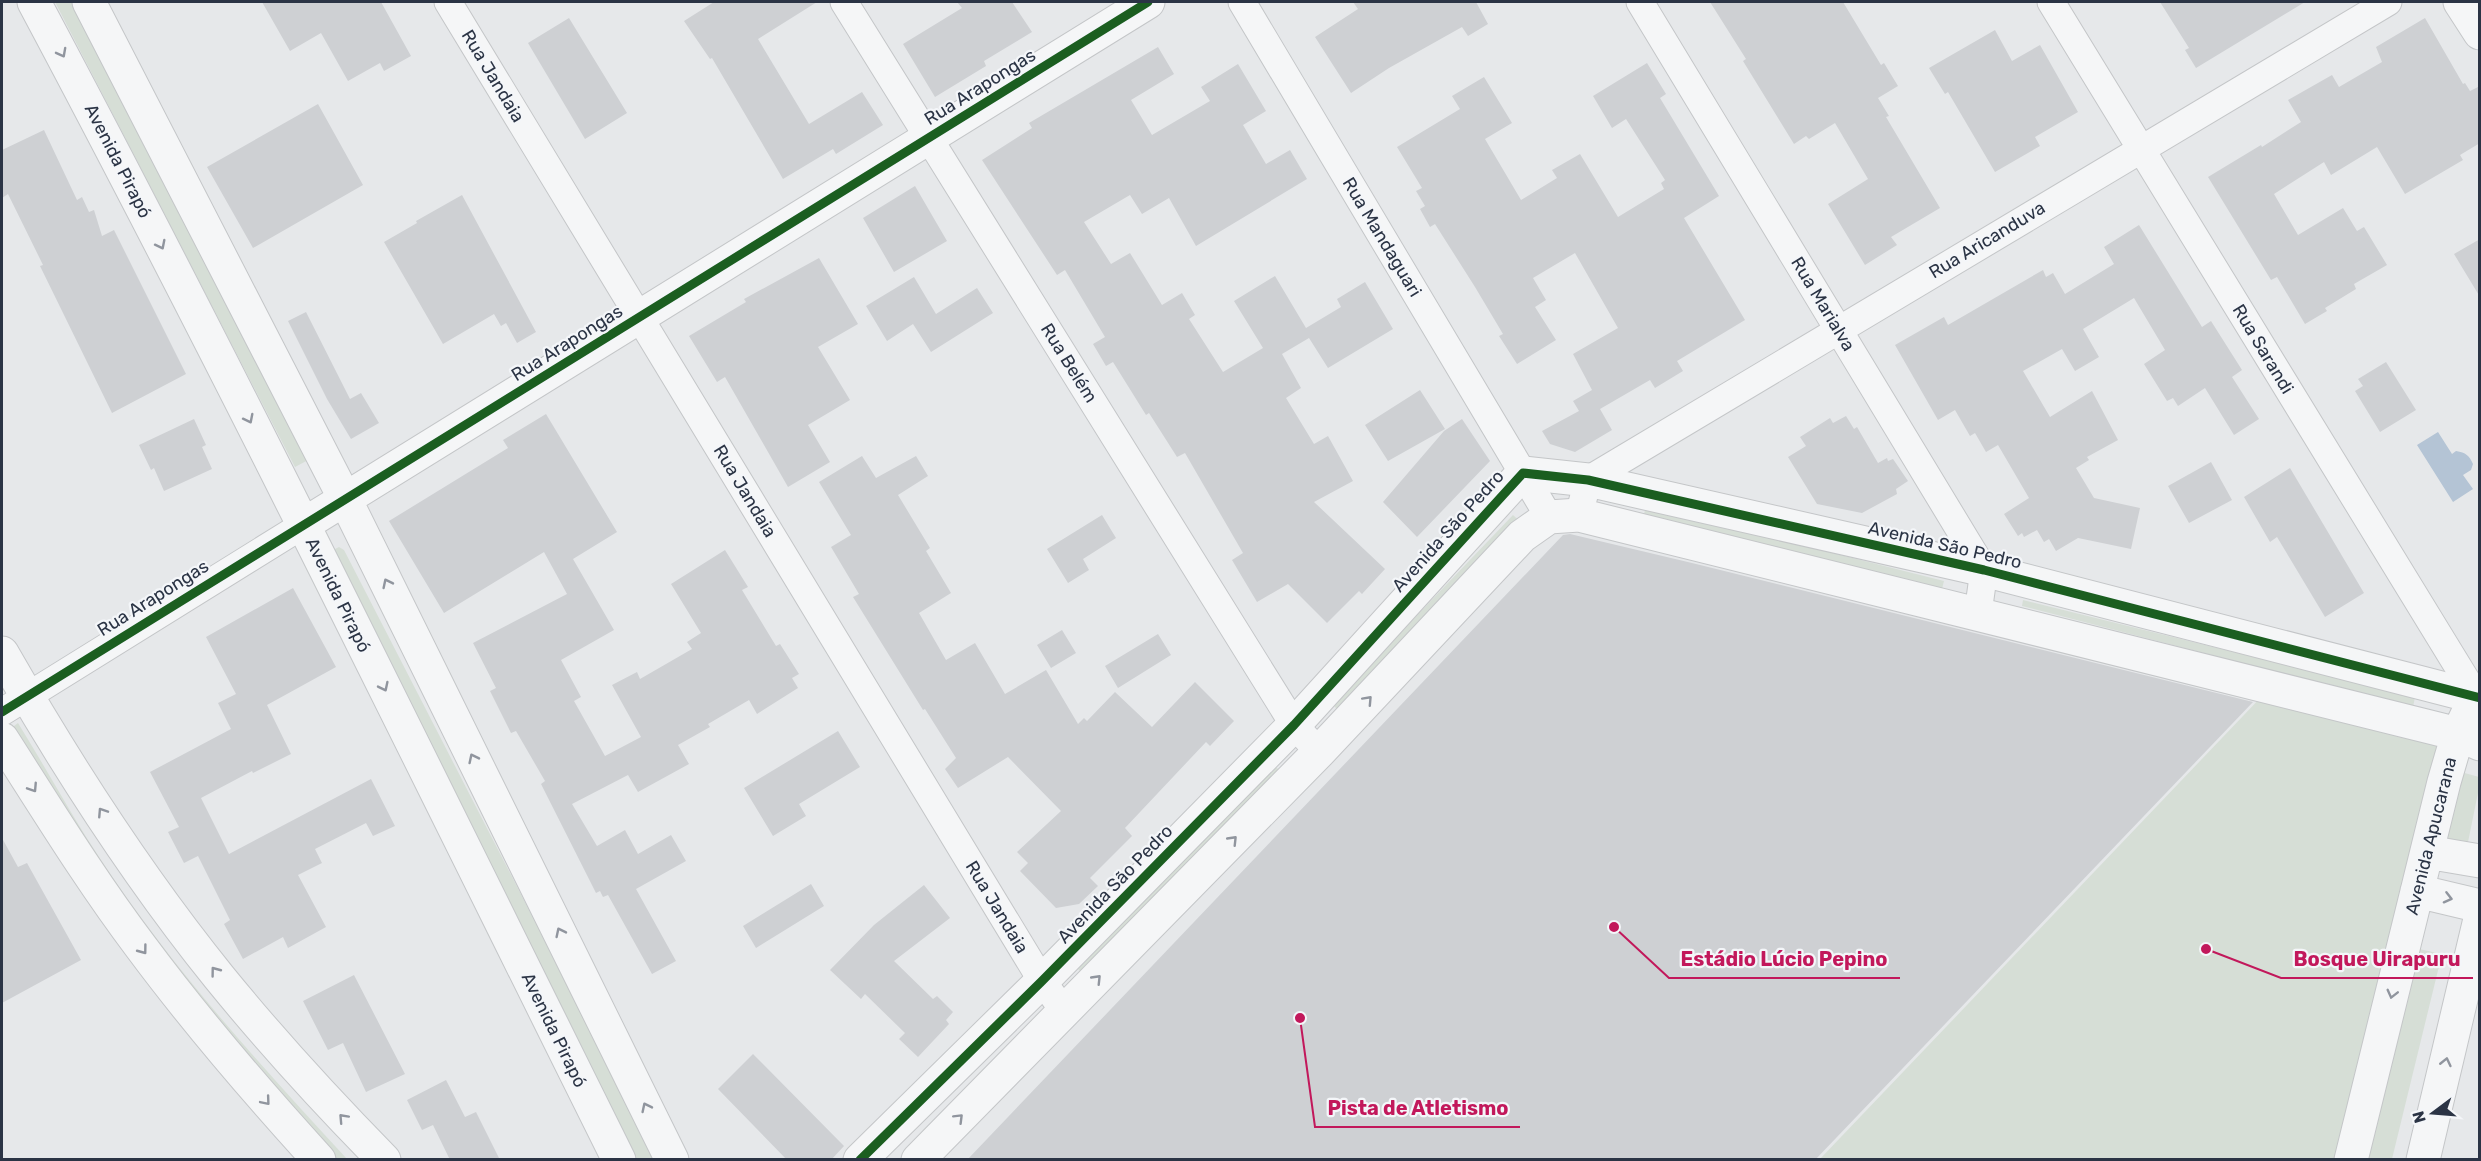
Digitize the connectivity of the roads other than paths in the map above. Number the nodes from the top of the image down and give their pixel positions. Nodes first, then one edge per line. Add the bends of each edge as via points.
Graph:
1 (34, 2) edge
2 (89, 2) edge
3 (448, 2) edge
4 (844, 2) edge
5 (1149, 2) edge
6 (1242, 2) edge
7 (1640, 2) edge
8 (2051, 2) edge
9 (2388, 2) edge
10 (2460, 2) edge
11 (2480, 33) edge
12 (929, 138) junction
13 (2141, 148) junction
14 (639, 317) junction
15 (1838, 330) junction
16 (1523, 473) junction
17 (1587, 480) junction
18 (1634, 491) junction
19 (345, 499) junction
20 (1564, 516) junction
21 (303, 525) junction
22 (1628, 527) junction
23 (1984, 570) junction
24 (1978, 613) junction
25 (2, 652) edge
26 (2478, 695) edge
27 (14, 703) edge
28 (1294, 725) junction
29 (2, 739) edge
30 (2469, 739) edge
31 (1319, 752) junction
32 (2427, 852) junction
33 (2480, 861) edge
34 (2417, 891) junction
35 (2480, 906) edge
36 (2480, 919) edge
37 (1042, 981) junction
38 (1065, 1012) junction
39 (320, 1160) edge
40 (384, 1160) edge
41 (619, 1160) edge
42 (672, 1160) edge
43 (860, 1160) edge
44 (918, 1160) edge
45 (2351, 1160) edge
46 (2423, 1160) edge

1 -> 21 street, Avenida Pirapó
2 - 19 street
3 - 14 street, Rua Jandaia
4 - 12 street, Rua Belém
5 - 12 street, Rua Arapongas
6 - 16 street, Rua Mandaguari
7 - 15 street, Rua Marialva
8 - 13 street, Rua Sarandi
9 - 13 street, Rua Aricanduva
10 - 11 street
12 - 14 street, Rua Arapongas
12 - 28 street, Rua Belém
13 - 15 street, Rua Aricanduva
13 - 26 street, Rua Sarandi
14 - 19 street, Rua Arapongas
14 - 37 street, Rua Jandaia
15 - 17 street, Rua Aricanduva
15 - 23 street, Rua Marialva
16 - 17 street, Avenida São Pedro
16 - 20 street, Rua Mandaguari
16 - 28 street, Avenida São Pedro
17 - 18 street, Avenida São Pedro
17 - 20 street
18 - 22 street via 1623,506
18 - 23 street, Avenida São Pedro
19 - 21 street, Rua Arapongas
42 -> 19 street
20 - 22 street
31 -> 20 street via 1522,536
21 - 27 street, Rua Arapongas
21 -> 41 street, Avenida Pirapó
22 - 24 street
23 - 24 street
23 - 26 street, Avenida São Pedro
24 - 30 street
25 - 27 street
26 - 30 street, Avenida Apucarana
40 -> 27 street via 270,1038 218,975
28 - 31 street, Rua Belém
28 - 37 street, Avenida São Pedro
29 -> 39 street via 139,945 184,1004
30 - 32 street, Avenida Apucarana
38 -> 31 street
32 - 33 street
32 - 34 street, Avenida Apucarana
34 -> 35 street
34 -> 45 street, Avenida Apucarana
46 -> 36 street
37 - 38 street, Rua Jandaia
37 - 43 street, Avenida São Pedro
44 -> 38 street

